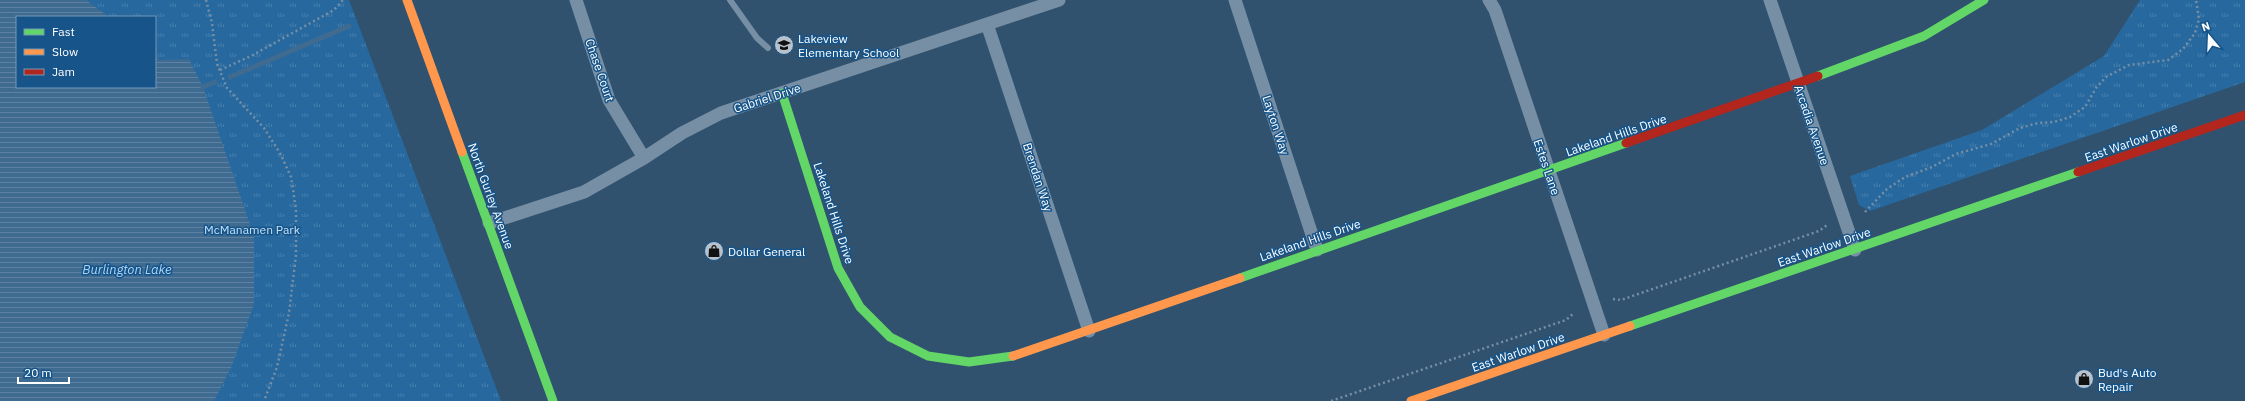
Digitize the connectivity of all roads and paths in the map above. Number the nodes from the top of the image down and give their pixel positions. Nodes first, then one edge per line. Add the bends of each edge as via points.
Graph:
1 (206, 0) edge
2 (343, 0) edge
3 (407, 0) edge
4 (576, 0) edge
5 (730, 0) edge
6 (1059, 0) edge
7 (1235, 0) edge
8 (1489, 0) edge
9 (1770, 0) edge
10 (1984, 0) edge
11 (2196, 0) edge
12 (987, 24) junction
13 (768, 48) dead end
14 (220, 70) junction
15 (1798, 84) junction
16 (782, 93) junction
17 (2245, 115) edge
18 (644, 158) junction
19 (1548, 171) junction
20 (1865, 212) dead end
21 (489, 224) junction
22 (1827, 225) dead end
23 (1317, 250) junction
24 (1855, 250) junction
25 (1613, 300) dead end
26 (1574, 313) dead end
27 (1089, 331) junction
28 (1604, 335) junction
29 (264, 401) edge
30 (553, 401) edge
31 (1331, 401) edge
32 (1411, 401) edge

1 - 14 path
2 - 14 path via 334,10 251,56
3 - 21 street, North Gurley Avenue
4 - 18 street, Chase Court via 609,100
5 - 13 lane via 757,38
6 - 12 street, Gabriel Drive
7 - 23 street, Layton Way
8 - 19 street, Estes Lane via 1495,10
9 - 15 street, Arcadia Avenue
10 - 15 street, Lakeland Hills Drive via 1924,36
11 - 20 path via 2199,18 2195,33 2183,49 2168,60 2129,64 2106,77 2085,107 2070,117 2020,128 1991,144 1956,154 1905,177 1887,190
12 - 16 street, Gabriel Drive
12 - 27 street, Brendan Way
14 - 29 path via 227,88 264,128 281,155 290,177 296,210 296,255 289,313 277,367
15 - 19 street, Lakeland Hills Drive
15 - 24 street, Arcadia Avenue
16 - 18 street, Gabriel Drive via 721,113 682,133
16 - 27 street, Lakeland Hills Drive via 838,268 860,307 890,337 928,356 970,362 1012,356
17 - 24 street, East Warlow Drive
18 - 21 street, Gabriel Drive via 584,192
19 - 23 street, Lakeland Hills Drive
19 - 28 street, Estes Lane
21 - 30 street, North Gurley Avenue
22 - 25 path via 1819,231
23 - 27 street, Lakeland Hills Drive
24 - 28 street, East Warlow Drive
26 - 31 path via 1566,320
28 - 32 street, East Warlow Drive

